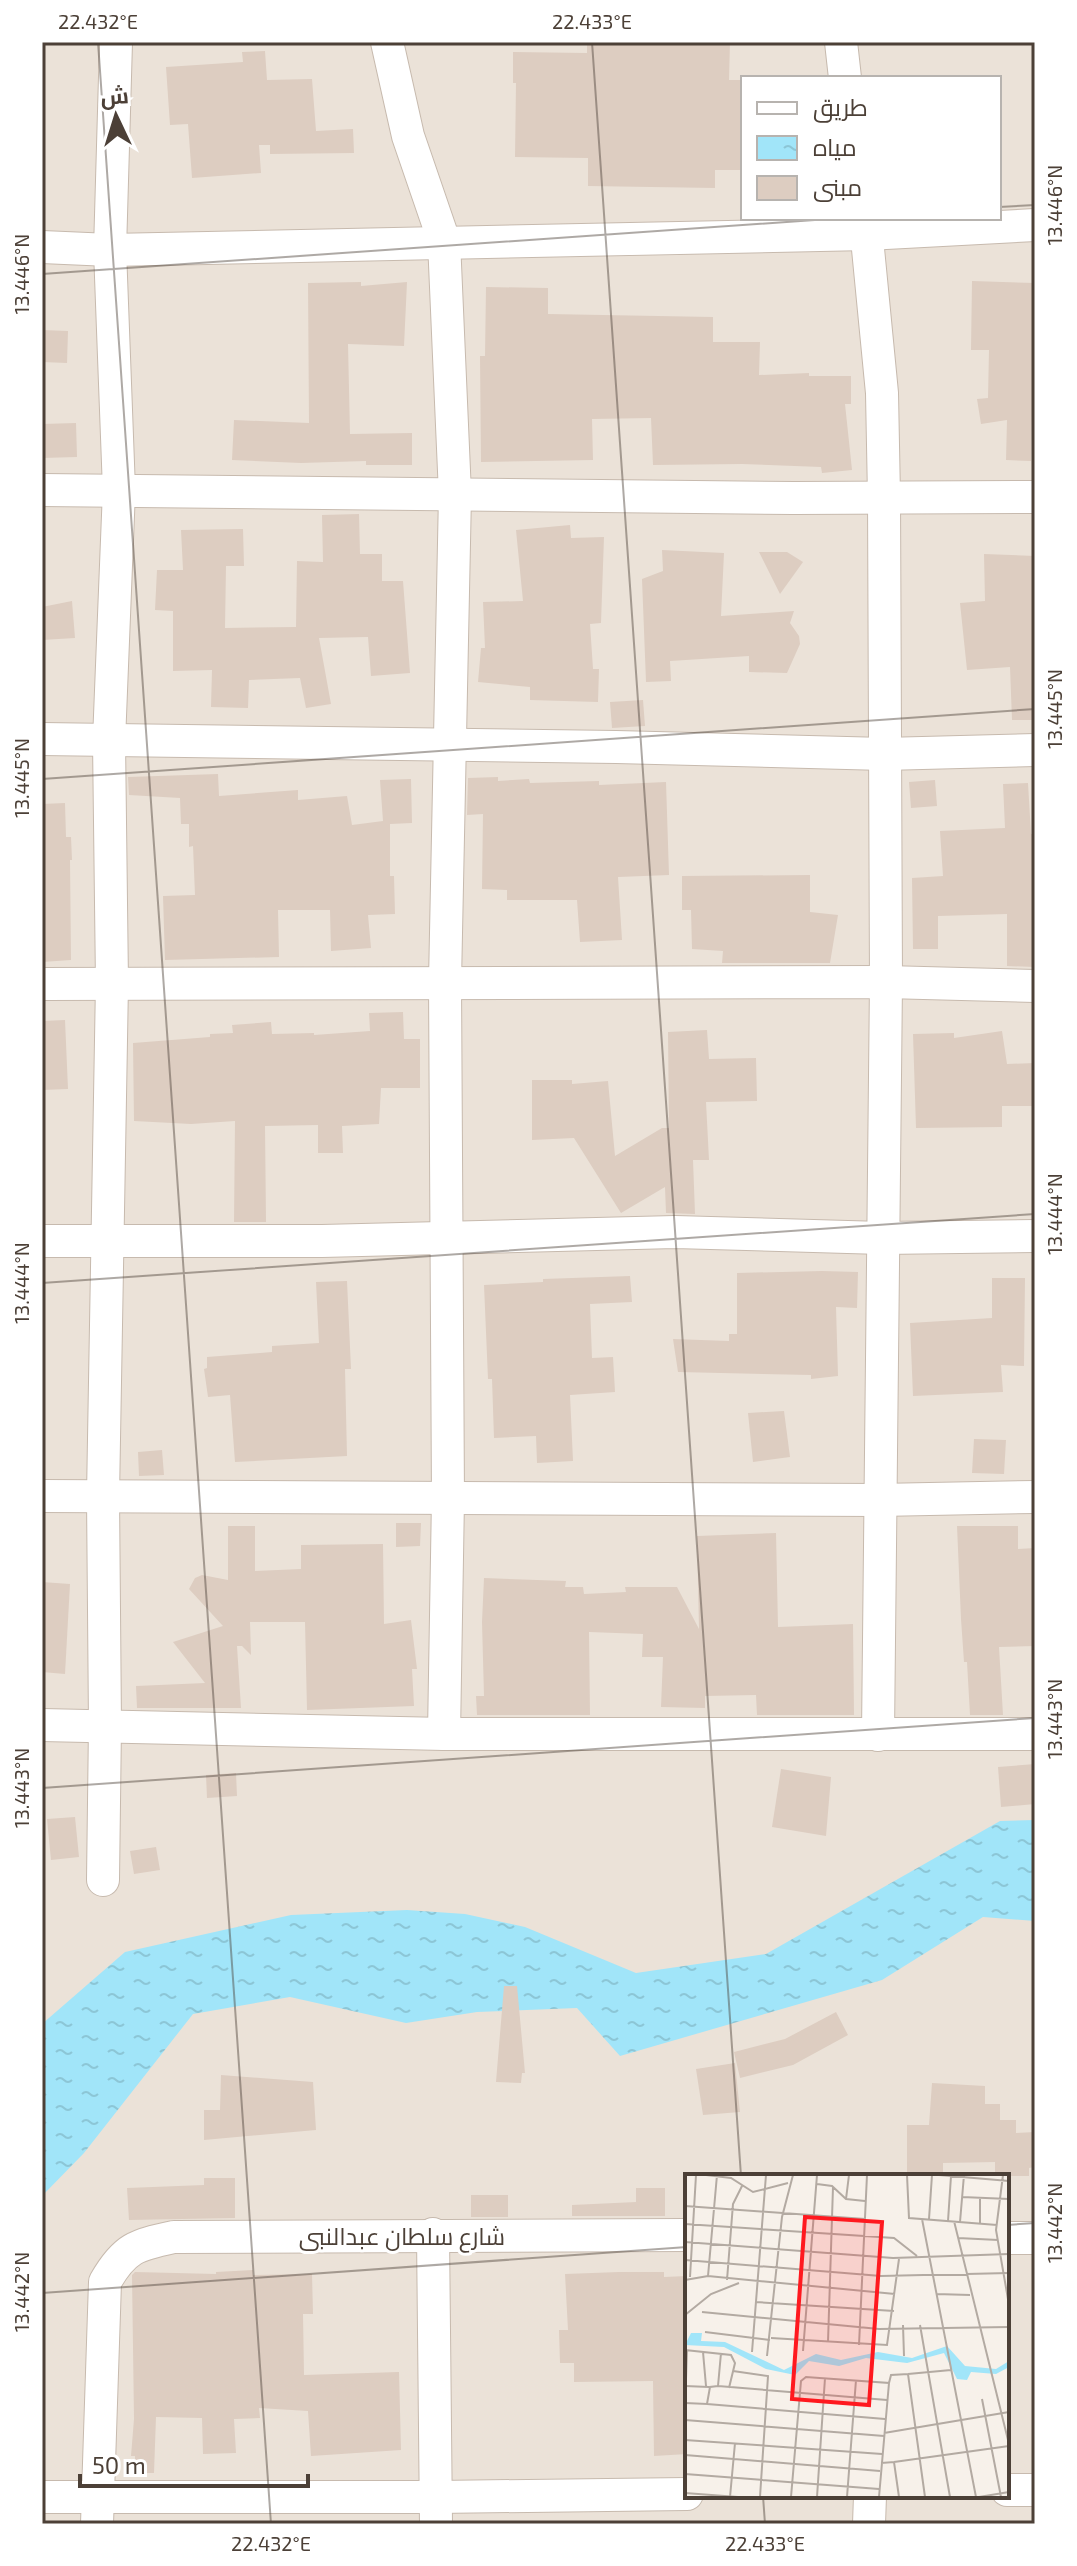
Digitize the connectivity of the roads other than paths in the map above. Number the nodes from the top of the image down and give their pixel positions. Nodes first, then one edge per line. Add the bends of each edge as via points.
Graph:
1 (116, 42) edge
2 (387, 42) edge
3 (841, 42) edge
4 (845, 76) edge
5 (1035, 225) edge
6 (866, 226) edge
7 (444, 241) junction
8 (42, 247) edge
9 (110, 250) junction
10 (42, 490) edge
11 (119, 490) junction
12 (455, 494) junction
13 (884, 497) junction
14 (1035, 497) edge
15 (42, 739) edge
16 (109, 741) junction
17 (449, 745) junction
18 (1035, 750) edge
19 (884, 754) junction
20 (445, 982) junction
21 (886, 982) junction
22 (112, 983) junction
23 (42, 984) edge
24 (1035, 986) edge
25 (1035, 1236) edge
26 (447, 1238) junction
27 (882, 1238) junction
28 (42, 1241) edge
29 (108, 1242) junction
30 (42, 1496) edge
31 (103, 1496) junction
32 (1035, 1497) edge
33 (448, 1498) junction
34 (879, 1500) junction
35 (42, 1725) edge
36 (105, 1725) junction
37 (444, 1734) junction
38 (1035, 1734) edge
39 (878, 1735) junction
40 (103, 1880) dead end
41 (433, 2234) junction
42 (685, 2235) edge
43 (1009, 2238) edge
44 (1035, 2238) edge
45 (1009, 2490) edge
46 (1035, 2490) edge
47 (685, 2494) edge
48 (42, 2497) edge
49 (870, 2498) edge
50 (436, 2510) edge
51 (97, 2511) edge
52 (869, 2524) edge

1 - 9 street
2 - 7 street via 408,136
3 - 4 street
5 - 6 street
6 - 7 street
6 - 13 street via 882,393
7 - 9 street
7 - 12 street
8 - 9 street
9 - 11 street
10 - 11 street
11 - 12 street
11 - 16 street
12 - 13 street
12 - 17 street
13 - 14 street
13 - 19 street
15 - 16 street
16 - 17 street
16 - 22 street
17 - 19 street
17 - 20 street
18 - 19 street
19 - 21 street
20 - 21 street
20 - 22 street
20 - 26 street
21 - 24 street
21 - 27 street
22 - 23 street
22 - 29 street
25 - 27 street
26 - 27 street via 675,1232
26 - 29 street
26 - 33 street
27 - 34 street
28 - 29 street
29 - 31 street
30 - 31 street
31 - 33 street
31 - 36 street
32 - 34 street
33 - 34 street
33 - 37 street
34 - 39 street
35 - 36 street
36 - 37 street
36 - 40 street
37 - 39 street
38 - 39 street
41 - 42 street, شارع سلطان عبدالنبى
41 - 50 street
41 - 51 street, شارع سلطان عبدالنبى via 174,2237 121,2255 103,2296
43 - 44 street
45 - 46 street
47 - 50 street
48 - 51 street
49 - 52 street
50 - 51 street

